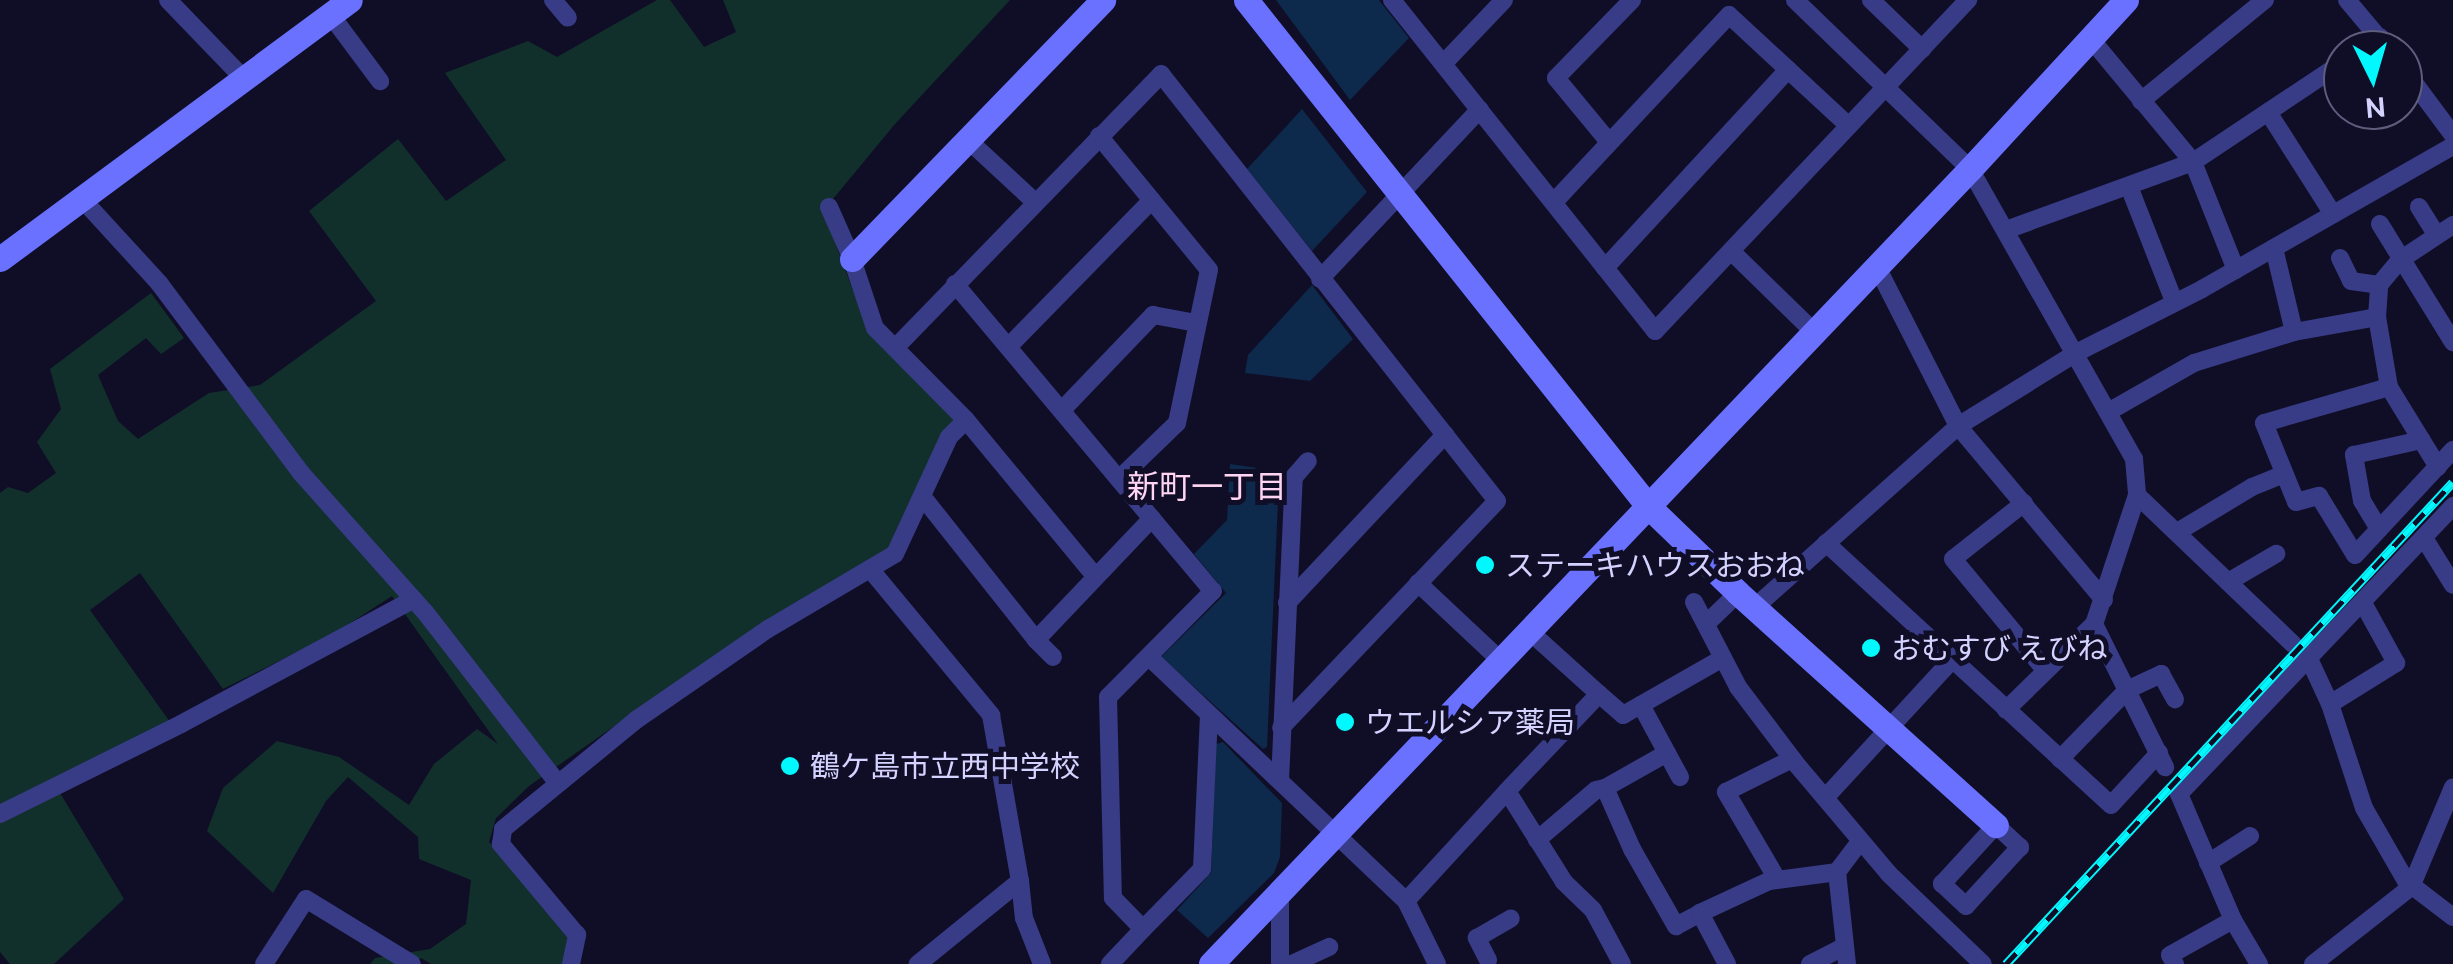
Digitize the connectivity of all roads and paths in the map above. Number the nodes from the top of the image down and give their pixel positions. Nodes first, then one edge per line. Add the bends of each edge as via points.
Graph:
1 (168, 0) edge
2 (554, 0) edge
3 (1104, 0) edge
4 (1246, 0) edge
5 (1392, 0) edge
6 (1504, 0) edge
7 (1632, 0) edge
8 (1795, 0) edge
9 (1872, 0) edge
10 (1968, 0) edge
11 (2126, 0) edge
12 (2264, 0) edge
13 (2348, 0) edge
14 (340, 7) edge
15 (568, 18) dead end
16 (2373, 30) edge
17 (2090, 38) junction
18 (1922, 48) junction
19 (1444, 63) junction
20 (1788, 70) junction
21 (2323, 75) edge
22 (243, 78) junction
23 (380, 81) dead end
24 (1887, 86) junction
25 (2423, 95) edge
26 (2141, 100) junction
27 (1480, 109) junction
28 (2268, 112) junction
29 (1850, 126) junction
30 (2453, 135) edge
31 (1098, 136) junction
32 (968, 140) junction
33 (1609, 142) junction
34 (2453, 146) edge
35 (2193, 162) junction
36 (1970, 169) junction
37 (2130, 188) junction
38 (1401, 194) junction
39 (83, 200) junction
40 (1152, 200) junction
41 (1035, 202) junction
42 (1554, 202) junction
43 (829, 207) dead end
44 (2420, 208) dead end
45 (2333, 214) junction
46 (2380, 224) dead end
47 (2006, 230) junction
48 (2444, 230) edge
49 (2274, 248) junction
50 (1730, 251) junction
51 (852, 258) junction
52 (2340, 258) dead end
53 (0, 259) edge
54 (2400, 260) junction
55 (1876, 265) junction
56 (1605, 268) junction
57 (2236, 270) junction
58 (1320, 279) junction
59 (955, 284) junction
60 (2379, 285) junction
61 (2174, 301) junction
62 (2376, 317) junction
63 (1196, 322) junction
64 (2450, 330) edge
65 (1814, 332) junction
66 (2294, 332) junction
67 (1010, 346) junction
68 (895, 348) junction
69 (2076, 353) junction
70 (2389, 386) junction
71 (1062, 410) junction
72 (2108, 412) junction
73 (966, 420) junction
74 (1958, 426) junction
75 (1445, 435) junction
76 (2421, 440) junction
77 (2453, 450) edge
78 (1308, 461) dead end
79 (2438, 467) junction
80 (2282, 475) junction
81 (1119, 479) junction
82 (2137, 495) junction
83 (922, 496) junction
84 (2024, 503) junction
85 (1648, 506) junction
86 (2453, 506) edge
87 (1152, 518) junction
88 (2378, 529) junction
89 (2179, 531) junction
90 (2424, 538) junction
91 (1826, 543) junction
92 (2276, 554) dead end
93 (870, 568) junction
94 (1094, 576) junction
95 (2228, 582) junction
96 (1418, 583) junction
97 (2453, 585) edge
98 (414, 599) junction
99 (1746, 600) junction
100 (2104, 600) junction
101 (1694, 602) dead end
102 (1287, 603) junction
103 (2363, 603) junction
104 (1706, 624) junction
105 (2094, 624) junction
106 (1529, 631) junction
107 (1036, 640) junction
108 (2293, 644) dead end
109 (1053, 657) dead end
110 (1149, 657) junction
111 (1723, 658) junction
112 (1500, 660) junction
113 (1952, 660) junction
114 (2310, 661) junction
115 (2046, 670) junction
116 (2128, 690) junction
117 (1600, 694) junction
118 (2176, 700) dead end
119 (2330, 704) junction
120 (1641, 706) junction
121 (2006, 710) junction
122 (1209, 716) junction
123 (1280, 728) junction
124 (1888, 728) junction
125 (1667, 754) junction
126 (1792, 759) junction
127 (2060, 759) junction
128 (1680, 777) dead end
129 (1280, 781) junction
130 (558, 782) junction
131 (2453, 786) edge
132 (1606, 788) junction
133 (1507, 791) junction
134 (1825, 798) junction
135 (0, 814) edge
136 (1996, 824) junction
137 (1336, 832) junction
138 (2250, 836) dead end
139 (1536, 840) junction
140 (1860, 842) junction
141 (2208, 862) junction
142 (1837, 872) junction
143 (1777, 879) junction
144 (1020, 881) junction
145 (2411, 888) junction
146 (1280, 890) junction
147 (1406, 900) junction
148 (1700, 913) junction
149 (2453, 917) edge
150 (1511, 918) dead end
151 (2233, 920) junction
152 (1143, 929) junction
153 (1328, 946) dead end
154 (1846, 956) edge
155 (1489, 963) edge
156 (264, 964) edge
157 (412, 964) edge
158 (571, 964) edge
159 (918, 964) edge
160 (1042, 964) edge
161 (1110, 964) edge
162 (1211, 964) edge
163 (1280, 964) edge
164 (1292, 964) edge
165 (1437, 964) edge
166 (1622, 964) edge
167 (1727, 964) edge
168 (1810, 964) edge
169 (1983, 964) edge
170 (2175, 964) edge
171 (2259, 964) edge
172 (2313, 964) edge

1 - 22 street
2 - 15 street
3 - 32 street
4 - 38 street
5 - 19 street
6 - 19 street
7 - 33 street via 1556,78
8 - 24 street
9 - 18 street
10 - 18 street
11 - 17 street
12 - 26 street
13 - 16 street
14 - 22 street
14 - 23 street
17 - 26 street
17 - 36 street
18 - 24 street
19 - 27 street
20 - 29 street
20 - 33 street via 1729,15
20 - 56 street
21 - 28 street
22 - 39 street
24 - 29 street
24 - 36 street
25 - 30 street
26 - 35 street
27 - 38 street
27 - 42 street
28 - 35 street
28 - 45 street
29 - 50 street
31 - 40 street
31 - 41 street
31 - 58 street via 1161,74
32 - 41 street
32 - 51 street
33 - 42 street
34 - 45 street
35 - 37 street
35 - 57 street
36 - 47 street
36 - 55 street
37 - 47 street
37 - 61 street
38 - 58 street
38 - 85 street
39 - 53 street
39 - 98 street via 159,283 302,473
40 - 63 street via 1209,270
40 - 67 street
41 - 59 street
42 - 56 street
43 - 51 street
44 - 48 street
45 - 49 street
46 - 54 street
47 - 69 street
48 - 54 street
49 - 57 street
49 - 66 street
50 - 56 street via 1655,331
50 - 65 street
51 - 68 street via 875,328
52 - 60 street via 2351,281
54 - 60 street
54 - 64 street
55 - 65 street
55 - 74 street
57 - 61 street
58 - 75 street
59 - 67 street
59 - 68 street
60 - 62 street
61 - 69 street
62 - 66 street
62 - 70 street
63 - 71 street via 1153,315
63 - 81 street via 1177,423
65 - 85 street
66 - 72 street via 2194,364
67 - 71 street
68 - 73 street
69 - 72 street
69 - 74 street
70 - 76 street
70 - 80 street via 2264,423
71 - 81 street
72 - 82 street via 2134,459
73 - 83 street via 949,438
73 - 94 street
74 - 84 street
74 - 91 street
75 - 96 street via 1497,501
75 - 102 street
76 - 79 street
76 - 88 street via 2354,455 2362,500
77 - 79 street
78 - 102 street via 1294,478
79 - 88 street
80 - 88 street via 2296,502 2318,496 2355,554
80 - 89 street
81 - 87 street
82 - 89 street
82 - 100 street
83 - 93 street via 895,554
83 - 107 street
84 - 100 street
84 - 115 street via 1952,558
85 - 99 street
85 - 106 street
86 - 90 street
87 - 94 street
87 - 110 street via 1212,591
89 - 95 street
90 - 97 street
90 - 103 street
91 - 99 street
91 - 113 street
92 - 95 street
93 - 130 street via 753,639
93 - 144 street via 991,715
94 - 107 street
95 - 108 street
96 - 112 street
96 - 123 street
98 - 130 street
98 - 135 street
99 - 104 street
99 - 124 street
100 - 105 street
101 - 104 street
102 - 123 street
103 - 114 street
103 - 119 street via 2396,663
104 - 111 street
105 - 115 street
105 - 116 street
106 - 112 street
106 - 117 street
107 - 109 street
110 - 122 street
110 - 152 street via 1108,697 1113,898
111 - 120 street
111 - 126 street
112 - 137 street
113 - 121 street
113 - 124 street
114 - 119 street
114 - 141 street via 2180,794
115 - 121 street
116 - 118 street via 2161,674
116 - 127 street
116 - 127 street via 2162,760 2111,805
117 - 120 street via 1623,715
117 - 133 street
119 - 145 street via 2364,808
120 - 125 street
121 - 127 street
122 - 129 street
122 - 152 street via 1202,869
123 - 129 street
124 - 134 street
124 - 136 street
125 - 128 street
125 - 132 street
126 - 134 street
126 - 143 street via 1726,792
129 - 137 street
130 - 158 street via 503,829 501,844 577,934
131 - 145 street
132 - 139 street
132 - 148 street via 1676,926
133 - 139 street
133 - 147 street
134 - 140 street
136 - 136 street via 2020,846 1966,906 1942,884
137 - 146 street
137 - 147 street
138 - 141 street
139 - 166 street via 1593,910
140 - 142 street
140 - 169 street
141 - 151 street
142 - 143 street
142 - 154 street
143 - 148 street
144 - 159 street
144 - 160 street via 1024,918
145 - 149 street
145 - 172 street
146 - 162 street
146 - 163 street
147 - 165 street
148 - 167 street
150 - 155 street via 1477,938
151 - 170 street via 2170,955
151 - 171 street
152 - 161 street
153 - 164 street
154 - 168 street
156 - 157 street via 306,899

